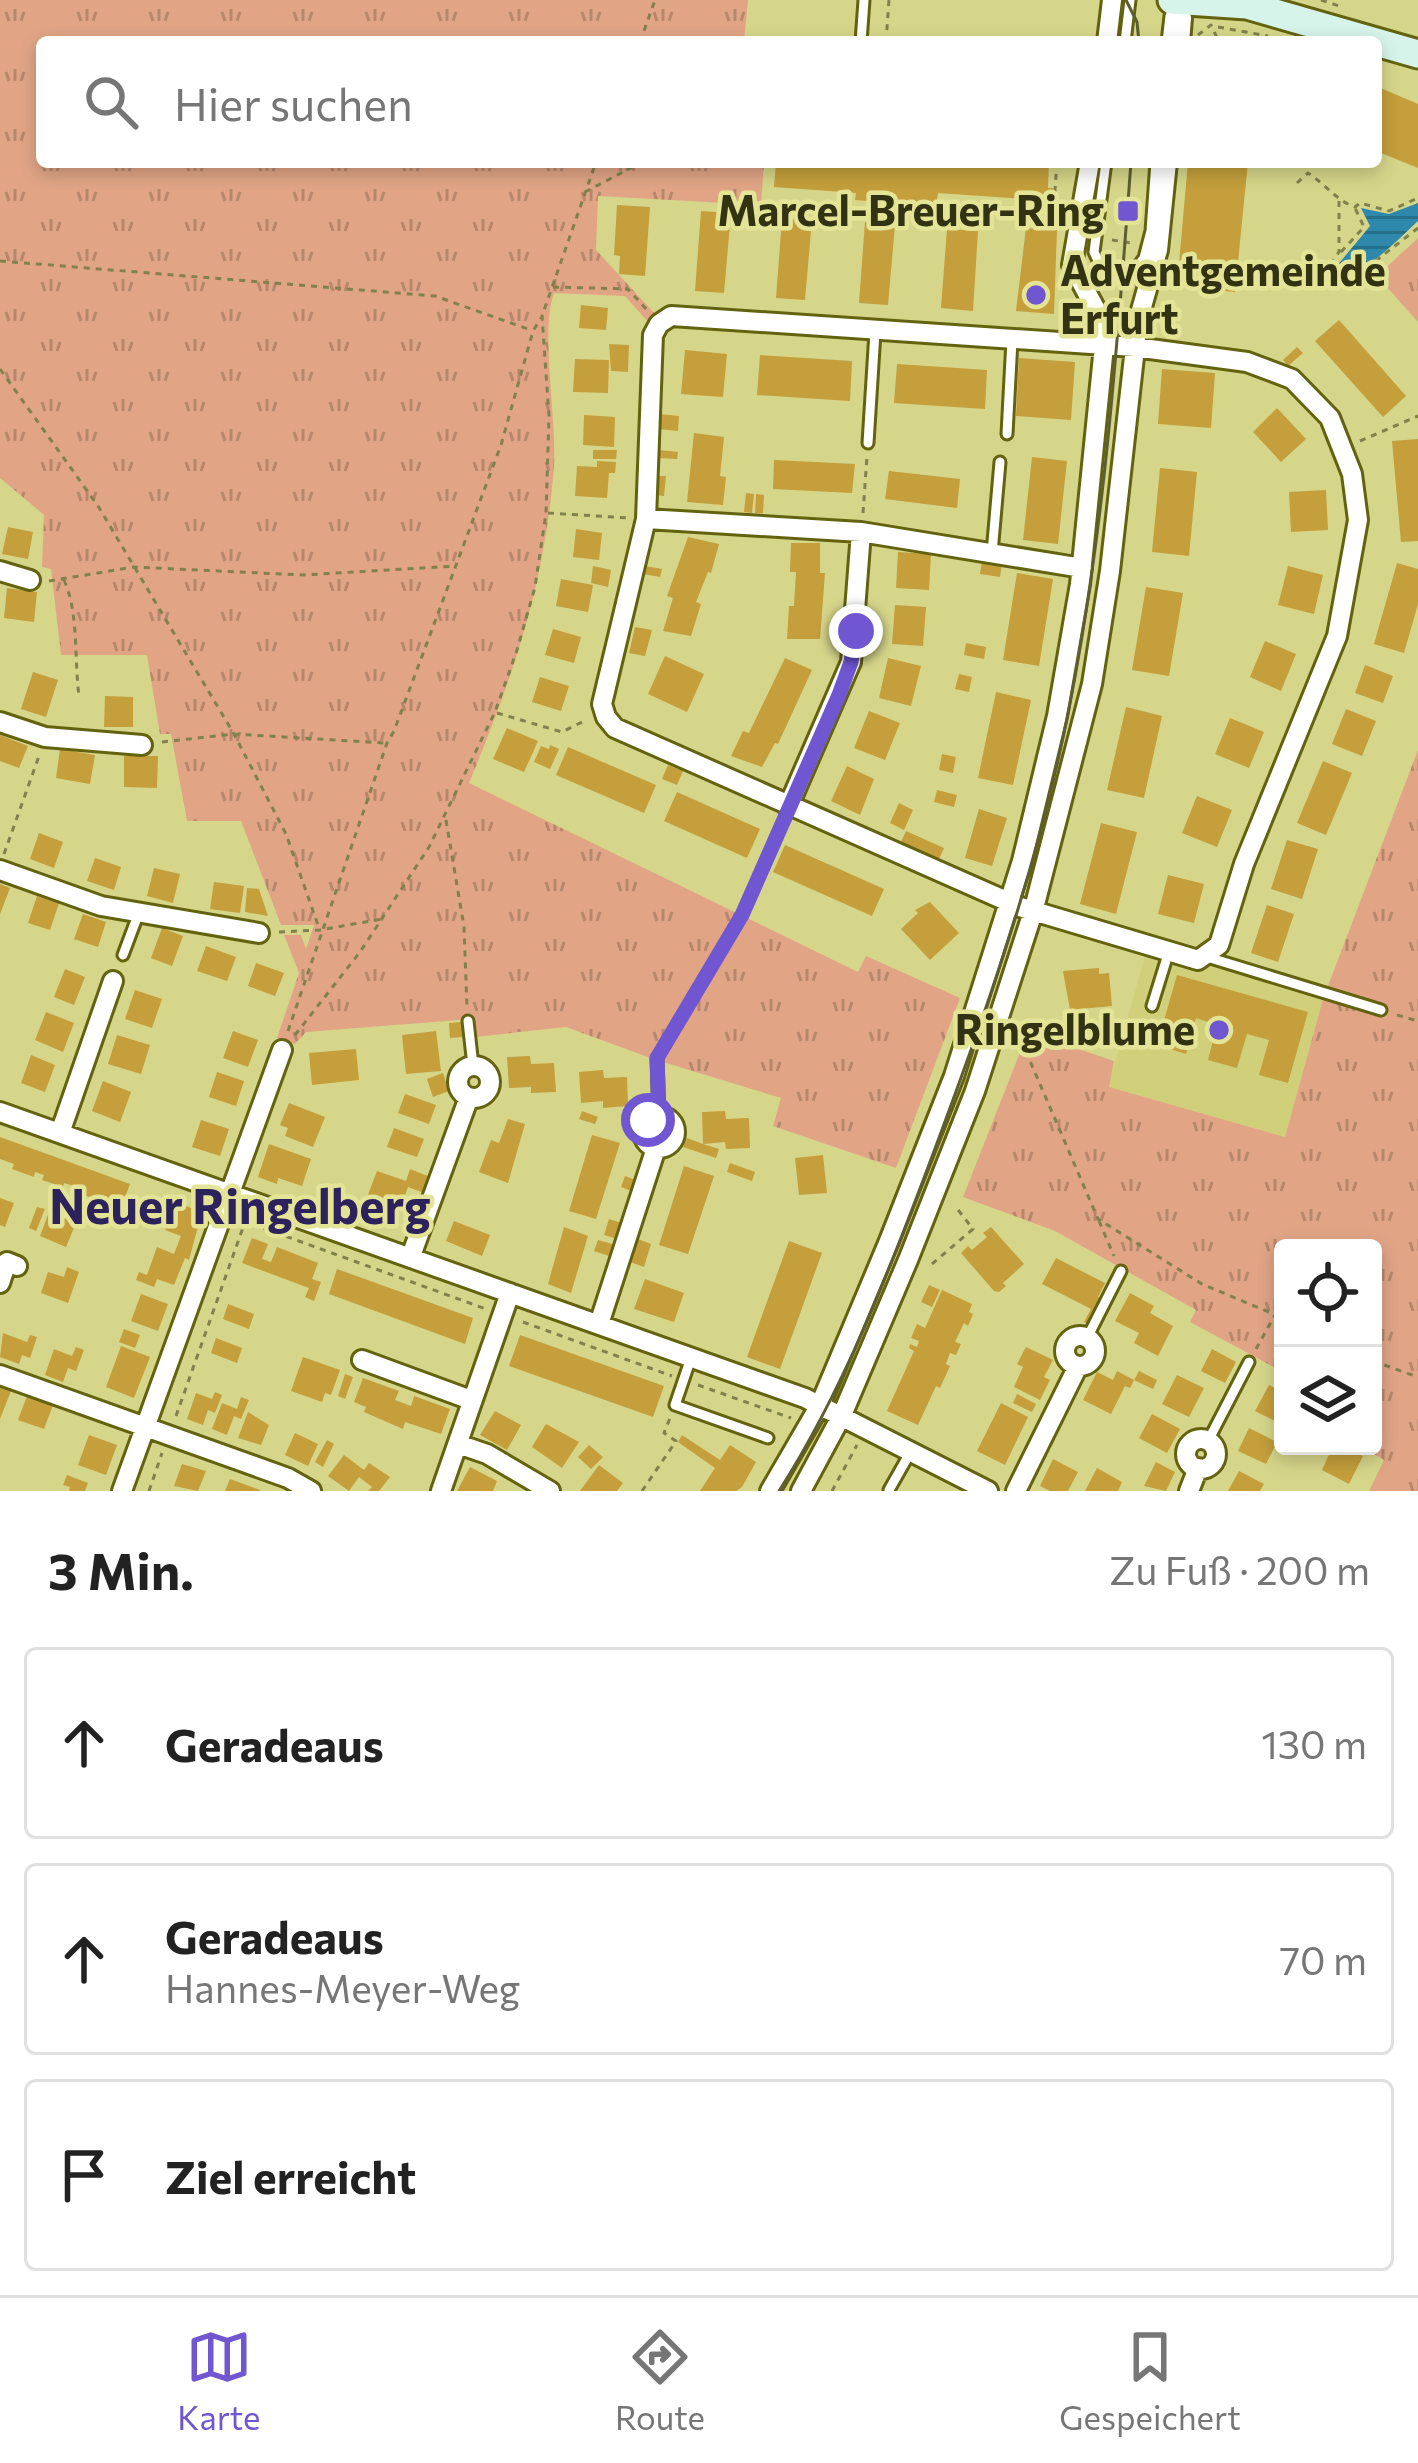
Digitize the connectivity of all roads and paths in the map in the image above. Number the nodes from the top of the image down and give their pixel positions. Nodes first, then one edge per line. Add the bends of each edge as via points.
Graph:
1 (655, 0) edge
2 (864, 0) edge
3 (889, 0) edge
4 (1112, 0) edge
5 (1130, 0) edge
6 (1243, 3) edge
7 (1178, 4) edge
8 (1210, 26) junction
9 (642, 36) edge
10 (861, 36) edge
11 (886, 36) edge
12 (1108, 36) edge
13 (1126, 36) edge
14 (1168, 36) edge
15 (1180, 36) edge
16 (1216, 36) edge
17 (1263, 36) edge
18 (1356, 36) edge
19 (1382, 44) edge
20 (1418, 54) edge
21 (594, 168) edge
22 (631, 168) edge
23 (1057, 168) edge
24 (1089, 168) edge
25 (1105, 168) edge
26 (1155, 168) edge
27 (1166, 168) edge
28 (1297, 183) dead end
29 (586, 192) junction
30 (1418, 198) edge
31 (1340, 201) junction
32 (1054, 204) dead end
33 (1355, 207) junction
34 (1418, 228) edge
35 (1104, 238) dead end
36 (1121, 241) junction
37 (1138, 243) dead end
38 (1113, 254) dead end
39 (1338, 255) junction
40 (0, 261) edge
41 (551, 286) junction
42 (634, 296) dead end
43 (542, 316) junction
44 (533, 331) junction
45 (874, 332) junction
46 (1012, 340) junction
47 (1104, 346) junction
48 (1135, 347) junction
49 (0, 369) edge
50 (1418, 416) edge
51 (1007, 434) dead end
52 (868, 443) joint
53 (1342, 449) junction
54 (1000, 462) dead end
55 (546, 513) junction
56 (646, 519) junction
57 (861, 532) junction
58 (992, 553) junction
59 (456, 566) junction
60 (134, 567) junction
61 (1082, 568) junction
62 (0, 572) edge
63 (64, 579) junction
64 (30, 580) joint
65 (79, 696) dead end
66 (496, 712) junction
67 (604, 712) junction
68 (0, 722) edge
69 (234, 734) junction
70 (45, 737) junction
71 (387, 743) junction
72 (142, 745) joint
73 (788, 807) junction
74 (445, 818) junction
75 (0, 867) edge
76 (1020, 907) junction
77 (138, 914) junction
78 (382, 919) junction
79 (320, 931) junction
80 (260, 933) joint
81 (1169, 951) junction
82 (123, 955) dead end
83 (1207, 957) junction
84 (113, 981) dead end
85 (1152, 1006) dead end
86 (1381, 1010) joint
87 (468, 1021) joint
88 (1418, 1021) edge
89 (1021, 1040) dead end
90 (282, 1050) junction
91 (657, 1058) joint
92 (473, 1066) joint
93 (0, 1112) edge
94 (659, 1116) joint
95 (60, 1133) junction
96 (230, 1193) junction
97 (955, 1206) dead end
98 (1098, 1219) junction
99 (245, 1221) dead end
100 (411, 1256) junction
101 (932, 1264) dead end
102 (17, 1266) dead end
103 (1121, 1271) joint
104 (0, 1282) edge
105 (511, 1293) junction
106 (1274, 1313) edge
107 (1274, 1317) edge
108 (599, 1324) junction
109 (1087, 1338) joint
110 (691, 1358) junction
111 (362, 1360) dead end
112 (1249, 1361) joint
113 (1382, 1364) edge
114 (0, 1375) edge
115 (1418, 1377) edge
116 (471, 1400) junction
117 (813, 1402) junction
118 (675, 1405) junction
119 (842, 1415) junction
120 (794, 1422) dead end
121 (866, 1426) junction
122 (145, 1427) junction
123 (169, 1435) junction
124 (768, 1438) dead end
125 (1208, 1441) joint
126 (458, 1444) junction
127 (911, 1451) junction
128 (889, 1490) edge
129 (122, 1491) edge
130 (149, 1491) edge
131 (311, 1491) edge
132 (441, 1491) edge
133 (550, 1491) edge
134 (642, 1491) edge
135 (770, 1491) edge
136 (801, 1491) edge
137 (832, 1491) edge
138 (988, 1491) edge
139 (1016, 1491) edge
140 (1189, 1491) edge

1 - 9 path
2 - 10 lane
3 - 11 path
4 - 12 street
5 - 13 lane
6 - 7 main road
6 - 18 main road
7 - 8 path
7 - 14 lane
7 - 15 street
8 - 16 path
8 - 17 path
19 - 20 main road
21 - 29 path
22 - 29 path
23 - 32 path
24 - 47 street via 1072,265 1102,321
25 - 26 lane via 1094,252 1103,271 1132,274 1144,259
27 - 48 street
28 - 31 path via 1308,173
29 - 41 path
30 - 33 path via 1390,211
31 - 33 path
31 - 39 path
33 - 39 path via 1364,227
34 - 39 path via 1351,280 1330,286 1324,273
35 - 36 path
36 - 37 path
36 - 38 path
40 - 44 path via 435,296
41 - 42 path via 628,289
41 - 43 path
43 - 44 path
43 - 55 path
44 - 59 path
45 - 46 street
45 - 52 lane
45 - 56 street via 671,316 658,324
46 - 47 street
46 - 51 lane
47 - 48 street
47 - 61 street
48 - 53 street via 1252,363 1292,380 1330,418
48 - 76 street via 1092,684
49 - 60 path
50 - 53 path
52 - 57 path
53 - 83 street via 1358,520 1337,636 1219,945
54 - 58 lane
55 - 56 path
55 - 66 path via 535,587
56 - 57 street
56 - 67 street
57 - 58 street
57 - 73 street via 851,662
58 - 61 street
59 - 60 path via 303,575
59 - 71 path
60 - 63 path
60 - 69 path
61 - 76 street
62 - 64 street
63 - 64 path
63 - 65 path via 73,601
66 - 67 path via 562,732
66 - 74 path
67 - 73 street via 615,728
68 - 70 street
69 - 71 path
69 - 72 path
69 - 79 path via 286,834
70 - 72 street
70 - 75 path
71 - 79 path
73 - 76 street
73 - 91 path via 742,915
74 - 78 path
74 - 87 path via 464,927
75 - 77 street
76 - 81 street
76 - 117 street
76 - 119 street via 975,1091
77 - 80 street
77 - 82 lane
78 - 79 path
78 - 90 path
79 - 80 path
79 - 90 path
81 - 83 street
81 - 85 lane
83 - 86 lane
84 - 95 street
86 - 88 path
87 - 92 lane
89 - 98 path
90 - 96 street
91 - 94 lane
92 - 100 street via 459,1077 469,1097
93 - 95 street
94 - 108 street via 642,1131 656,1148
95 - 96 street
96 - 100 street
96 - 122 street
97 - 101 path via 974,1229
98 - 103 path
98 - 106 path via 1202,1284
99 - 123 path
100 - 105 street
102 - 104 street via 7,1262
103 - 109 lane
105 - 108 street
105 - 116 street
107 - 112 path
108 - 110 street
109 - 139 street via 1094,1357 1078,1366
110 - 117 street
110 - 118 lane
111 - 116 street
112 - 125 lane
113 - 115 path
114 - 122 street
116 - 126 street
117 - 119 street
117 - 120 path
117 - 135 street
118 - 124 lane
118 - 134 path via 664,1433 676,1441
119 - 121 street
119 - 136 street
121 - 127 street
121 - 137 path
122 - 123 street
122 - 129 street
123 - 130 path
123 - 131 street
125 - 140 street via 1215,1460 1198,1468
126 - 132 street
126 - 133 street
127 - 128 lane
127 - 138 street

